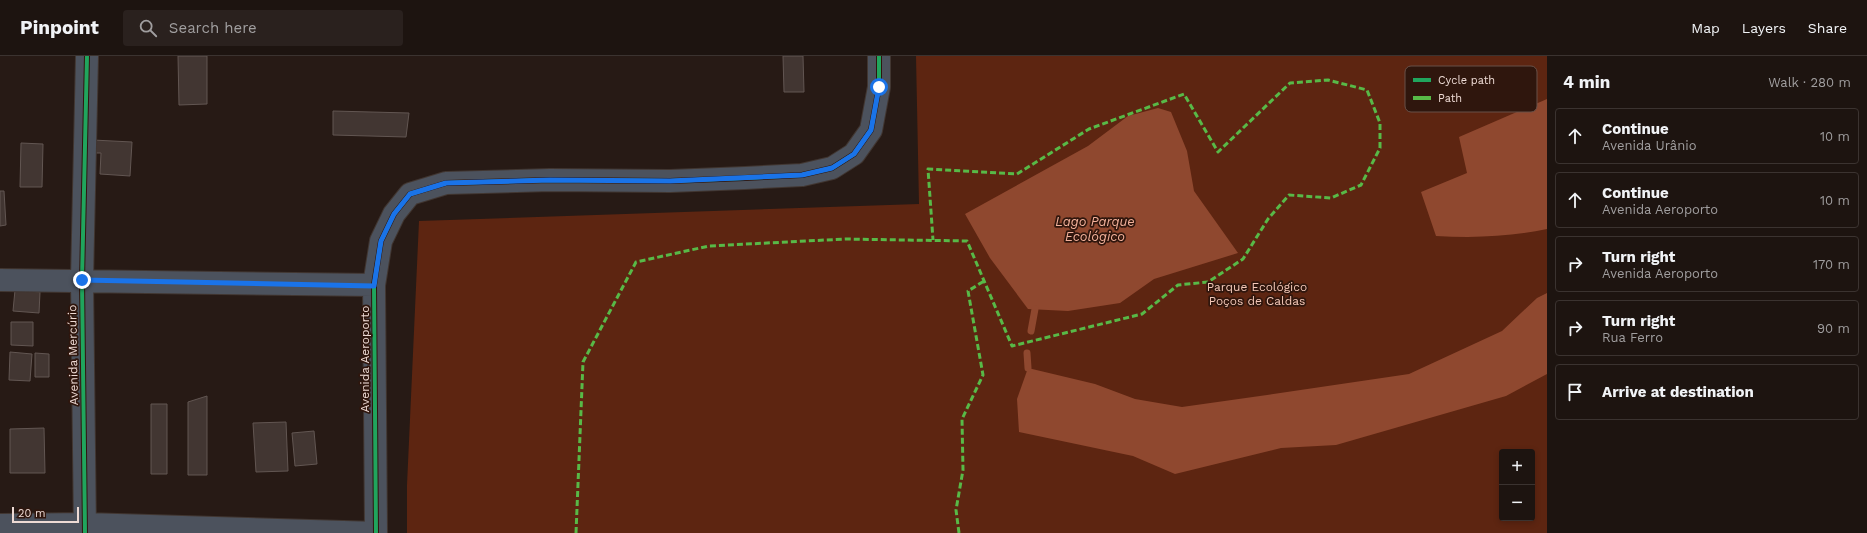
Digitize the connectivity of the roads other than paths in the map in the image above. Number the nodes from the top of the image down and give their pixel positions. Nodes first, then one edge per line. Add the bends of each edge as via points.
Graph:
1 (87, 56) edge
2 (879, 56) edge
3 (0, 280) edge
4 (82, 280) junction
5 (374, 286) junction
6 (0, 525) edge
7 (85, 529) edge
8 (376, 533) edge

1 - 4 street, Avenida Mercúrio
2 - 5 street, Avenida Aeroporto via 879,87 871,130 854,154 832,168 802,175 670,181 550,180 446,183 410,194 394,214 381,241
3 - 4 street
4 - 5 street
4 - 7 street, Avenida Mercúrio
5 - 8 street, Avenida Aeroporto
6 - 7 street
7 - 8 street

